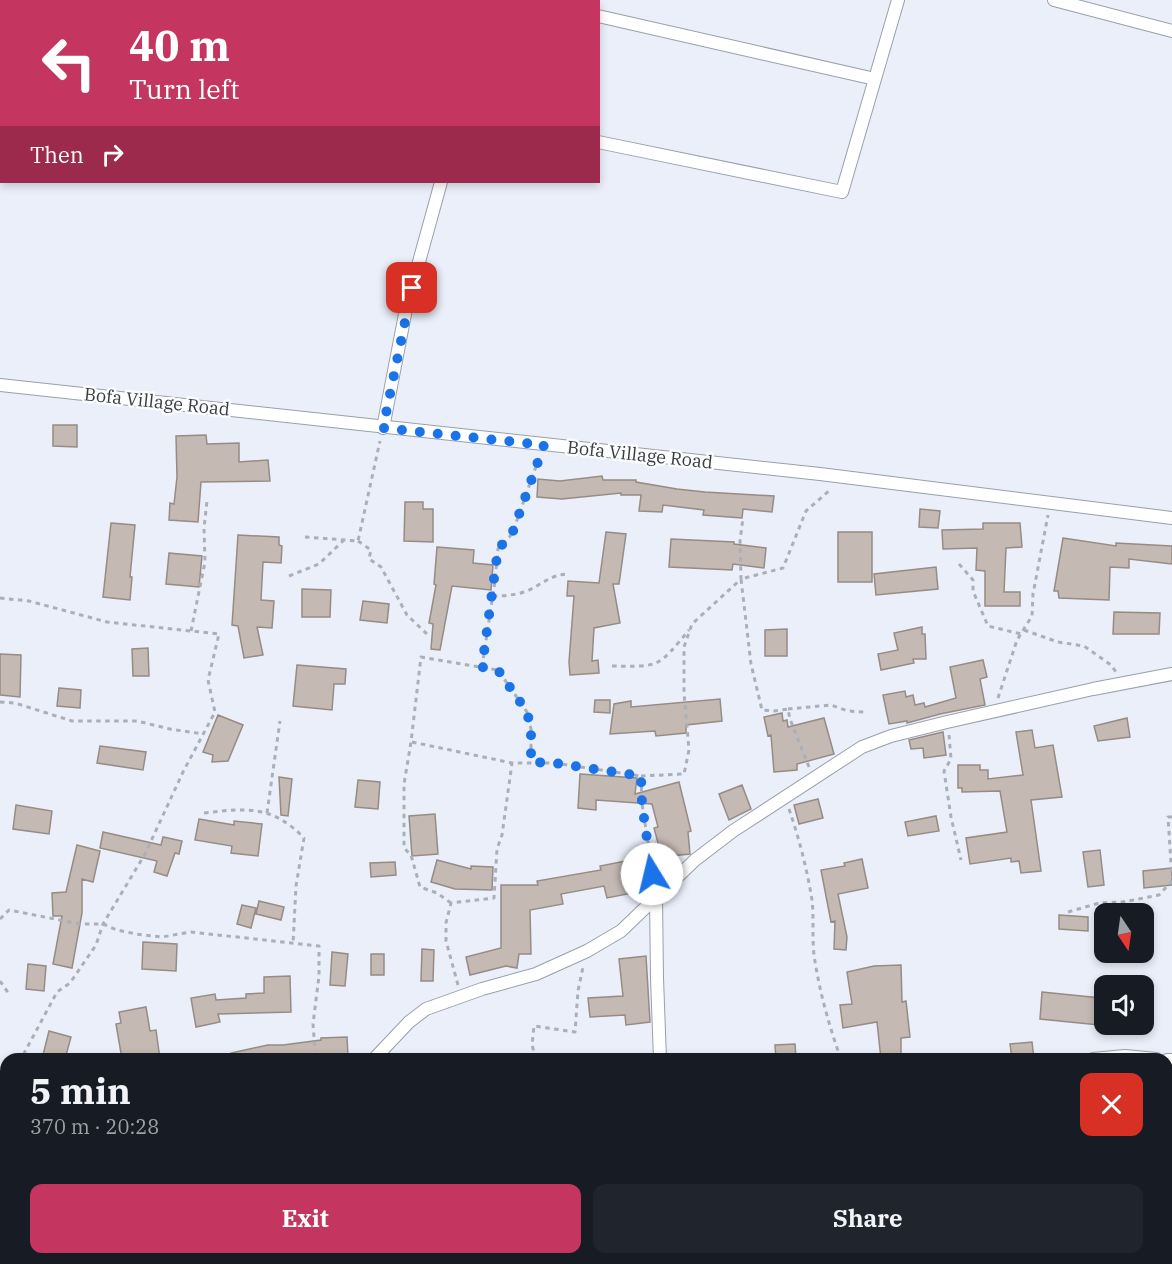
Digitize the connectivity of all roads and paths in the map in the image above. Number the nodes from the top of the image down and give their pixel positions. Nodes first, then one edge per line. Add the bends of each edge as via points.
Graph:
1 (898, 0) edge
2 (1054, 0) edge
3 (600, 16) edge
4 (1172, 31) edge
5 (875, 79) junction
6 (600, 142) edge
7 (441, 183) edge
8 (0, 385) edge
9 (383, 428) junction
10 (544, 445) junction
11 (843, 477) junction
12 (207, 501) dead end
13 (1050, 504) junction
14 (743, 518) dead end
15 (1172, 518) edge
16 (305, 537) dead end
17 (344, 540) junction
18 (358, 541) junction
19 (959, 564) dead end
20 (567, 574) dead end
21 (289, 576) dead end
22 (741, 579) junction
23 (493, 596) junction
24 (0, 598) edge
25 (691, 629) junction
26 (1024, 630) junction
27 (191, 631) junction
28 (427, 634) dead end
29 (1021, 634) junction
30 (612, 666) dead end
31 (482, 667) junction
32 (1172, 674) edge
33 (1123, 683) junction
34 (0, 702) edge
35 (788, 709) junction
36 (994, 711) junction
37 (864, 712) dead end
38 (280, 721) dead end
39 (947, 722) junction
40 (203, 734) junction
41 (411, 742) junction
42 (531, 762) junction
43 (512, 763) junction
44 (641, 776) junction
45 (814, 780) junction
46 (785, 796) junction
47 (204, 813) dead end
48 (267, 813) junction
49 (1172, 817) edge
50 (961, 860) dead end
51 (1172, 879) edge
52 (657, 897) junction
53 (451, 903) junction
54 (1068, 912) dead end
55 (0, 919) edge
56 (103, 924) junction
57 (293, 944) junction
58 (587, 951) junction
59 (0, 981) edge
60 (9, 994) dead end
61 (460, 996) junction
62 (315, 1051) dead end
63 (24, 1053) edge
64 (380, 1053) edge
65 (534, 1053) edge
66 (660, 1053) edge
67 (839, 1053) edge

1 - 5 street
2 - 4 street
3 - 5 street
5 - 6 street via 842,192
7 - 9 street via 406,309
8 - 9 street, Bofa Village Road
9 - 10 street, Bofa Village Road
9 - 18 path
10 - 11 street, Bofa Village Road
10 - 23 path via 512,534 498,549
11 - 13 street, Bofa Village Road
11 - 22 path via 806,511 783,568
12 - 27 path via 206,562
13 - 15 street, Bofa Village Road
13 - 26 path via 1032,616
14 - 22 path
16 - 17 path
17 - 18 path
17 - 21 path via 319,564
18 - 28 path via 371,550 369,559 381,567 407,615
19 - 29 path via 973,580 973,591 988,626
20 - 23 path via 555,575 527,591
22 - 25 path
22 - 35 path via 762,710
23 - 31 path
24 - 27 path via 107,621
25 - 30 path via 658,664
25 - 44 path via 684,647 689,750 684,774
26 - 29 path
26 - 33 path via 1084,646 1111,665
27 - 40 path via 219,634 208,680 215,712
29 - 36 path
31 - 41 path via 420,657
31 - 42 path via 498,670 527,712
32 - 33 street
33 - 36 street
34 - 40 path via 72,721 137,721
35 - 37 path via 831,705
35 - 45 path
36 - 39 street
38 - 48 path
39 - 45 street via 862,747
39 - 50 path via 951,759 944,771
40 - 56 path via 145,854
41 - 43 path
41 - 53 path via 404,784 404,848 411,855 420,887
42 - 43 path
42 - 44 path
43 - 53 path via 497,849 494,898
44 - 52 path
45 - 46 street
46 - 52 street via 695,860
46 - 67 path via 812,900 814,956
47 - 48 path via 252,809
48 - 57 path via 304,838 296,886
49 - 51 path via 1168,817
51 - 54 path via 1159,895
52 - 58 street via 621,932
52 - 66 street
53 - 61 path via 446,941
55 - 56 path via 9,910 80,924
56 - 57 path via 162,937 191,932
56 - 63 path via 96,945 70,983 57,992
57 - 62 path via 319,946 313,1024
58 - 61 street via 536,975
58 - 65 path via 578,991 575,1032 534,1026
59 - 60 path
61 - 64 street via 426,1009

